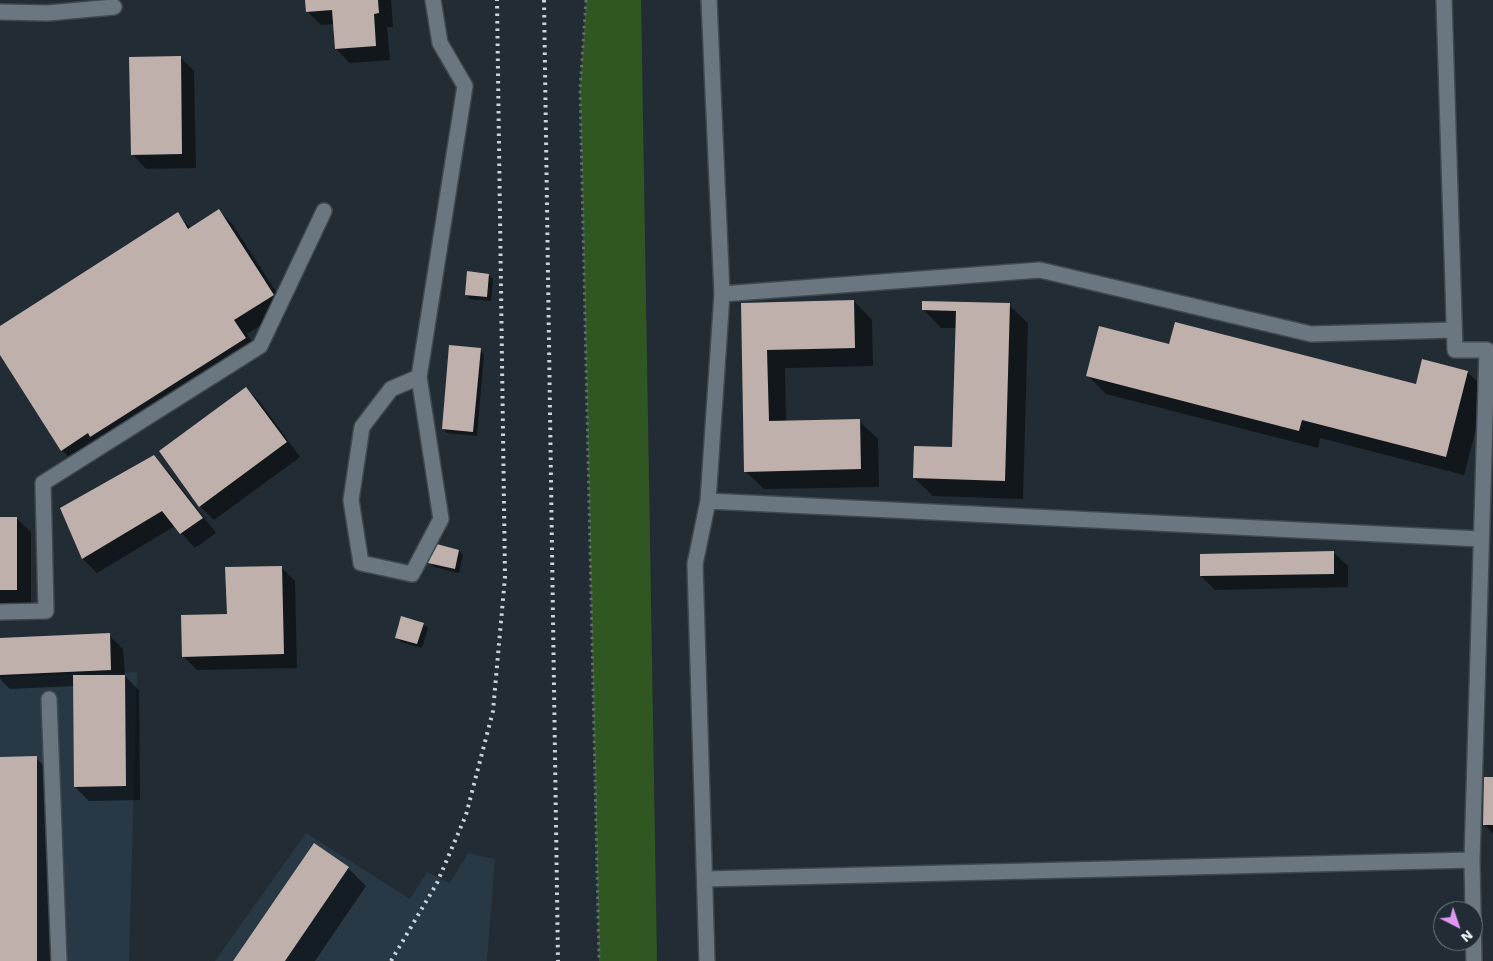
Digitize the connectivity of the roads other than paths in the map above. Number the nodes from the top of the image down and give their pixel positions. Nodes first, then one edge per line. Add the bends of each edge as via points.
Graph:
1 (433, 0) edge
2 (709, 0) edge
3 (1444, 0) edge
4 (114, 7) dead end
5 (0, 12) edge
6 (324, 211) dead end
7 (722, 294) junction
8 (1454, 330) junction
9 (419, 377) junction
10 (708, 501) junction
11 (1481, 539) junction
12 (0, 612) edge
13 (49, 699) dead end
14 (1472, 860) junction
15 (705, 879) junction
16 (59, 961) edge
17 (707, 961) edge
18 (1474, 961) edge

1 - 9 lane via 440,42 465,86
2 - 7 lane
3 - 8 lane
4 - 5 lane
6 - 12 lane via 260,346 42,482 46,611
7 - 8 lane via 1040,270 1311,334
7 - 10 lane
8 - 11 lane via 1455,350 1487,350
9 - 9 lane via 441,519 412,574 361,563 351,500 362,427 391,390
10 - 11 lane
10 - 15 lane via 695,564
11 - 14 lane
13 - 16 lane
14 - 15 lane
14 - 18 lane
15 - 17 lane

